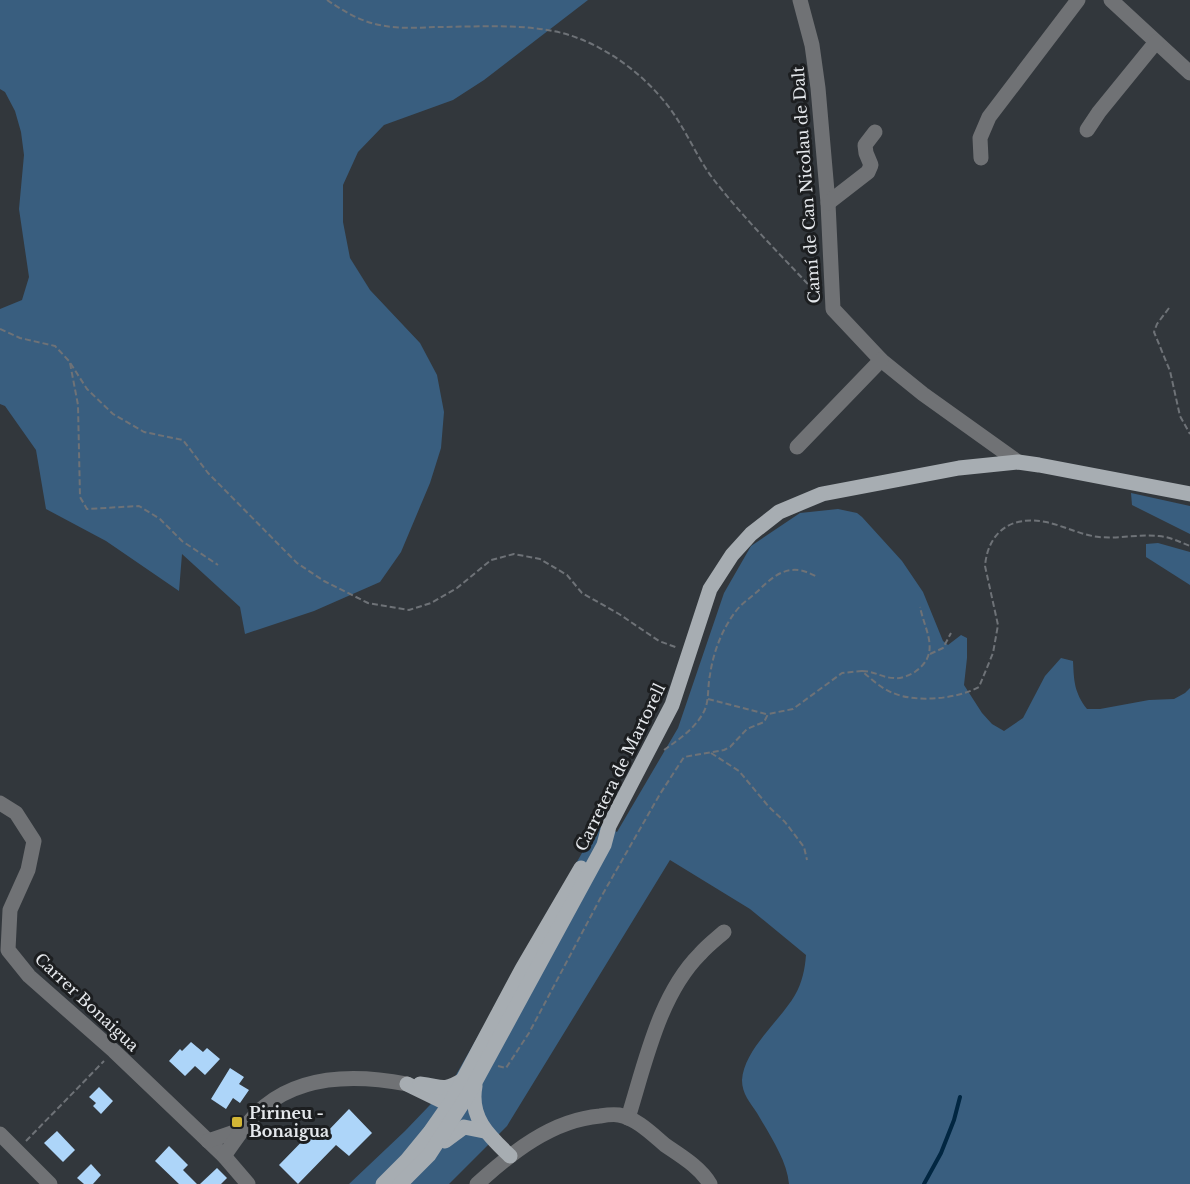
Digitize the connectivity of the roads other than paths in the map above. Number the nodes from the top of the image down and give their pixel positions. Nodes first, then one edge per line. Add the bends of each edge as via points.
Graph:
1 (800, 0) edge
2 (1078, 0) edge
3 (1111, 0) edge
4 (1156, 42) junction
5 (1190, 73) edge
6 (1087, 130) dead end
7 (875, 132) dead end
8 (981, 158) dead end
9 (828, 203) junction
10 (881, 360) junction
11 (797, 447) dead end
12 (1018, 462) junction
13 (1190, 494) edge
14 (0, 803) edge
15 (609, 826) junction
16 (724, 932) dead end
17 (487, 1064) junction
18 (469, 1082) junction
19 (407, 1084) joint
20 (434, 1092) junction
21 (451, 1102) junction
22 (628, 1118) junction
23 (434, 1127) junction
24 (243, 1129) junction
25 (484, 1131) junction
26 (0, 1134) edge
27 (208, 1141) junction
28 (432, 1150) junction
29 (224, 1156) junction
30 (510, 1156) junction
31 (235, 1169) junction
32 (51, 1184) edge
33 (248, 1184) edge
34 (383, 1184) edge
35 (400, 1184) edge
36 (477, 1184) edge
37 (710, 1184) edge

1 - 9 street, Camí de Can Nicolau de Dalt via 812,45
2 - 8 street via 989,117 980,138
3 - 4 street
4 - 5 street
4 - 6 street
7 - 9 street via 865,145 871,165 868,172
9 - 10 street, Camí de Can Nicolau de Dalt via 833,309
10 - 11 street
10 - 12 street, Camí de Can Nicolau de Dalt
12 - 13 main road, Carretera de Martorell
12 - 15 main road, Carretera de Martorell via 959,468 806,499 751,534 721,569 707,597 672,705
14 - 27 street, Carrer Bonaigua via 16,813 34,841 28,870 10,910 8,950 29,976
15 - 17 main road, Carretera de Martorell via 600,852
15 - 18 main road via 556,910
16 - 22 street via 699,954 663,1009
17 - 18 main road, Carretera de Martorell
17 - 21 main road via 475,1074 461,1096
18 - 20 main road
18 - 21 main road
18 - 25 main road
18 - 28 main road, Carretera de Martorell
19 - 20 main road via 424,1084
19 - 24 street via 344,1078 301,1087 265,1106
20 - 21 main road
20 - 23 main road
21 - 23 main road
21 - 28 main road via 446,1125
22 - 30 street via 603,1115 564,1123
22 - 37 street via 700,1170
23 - 34 main road
24 - 27 street
24 - 29 street
24 - 31 street
25 - 28 main road via 459,1129
25 - 30 main road
26 - 32 street
27 - 29 street, Carrer Bonaigua
28 - 35 main road, Carretera de Martorell
29 - 31 street, Carrer Bonaigua
30 - 36 street
31 - 33 street, Carrer Bonaigua

